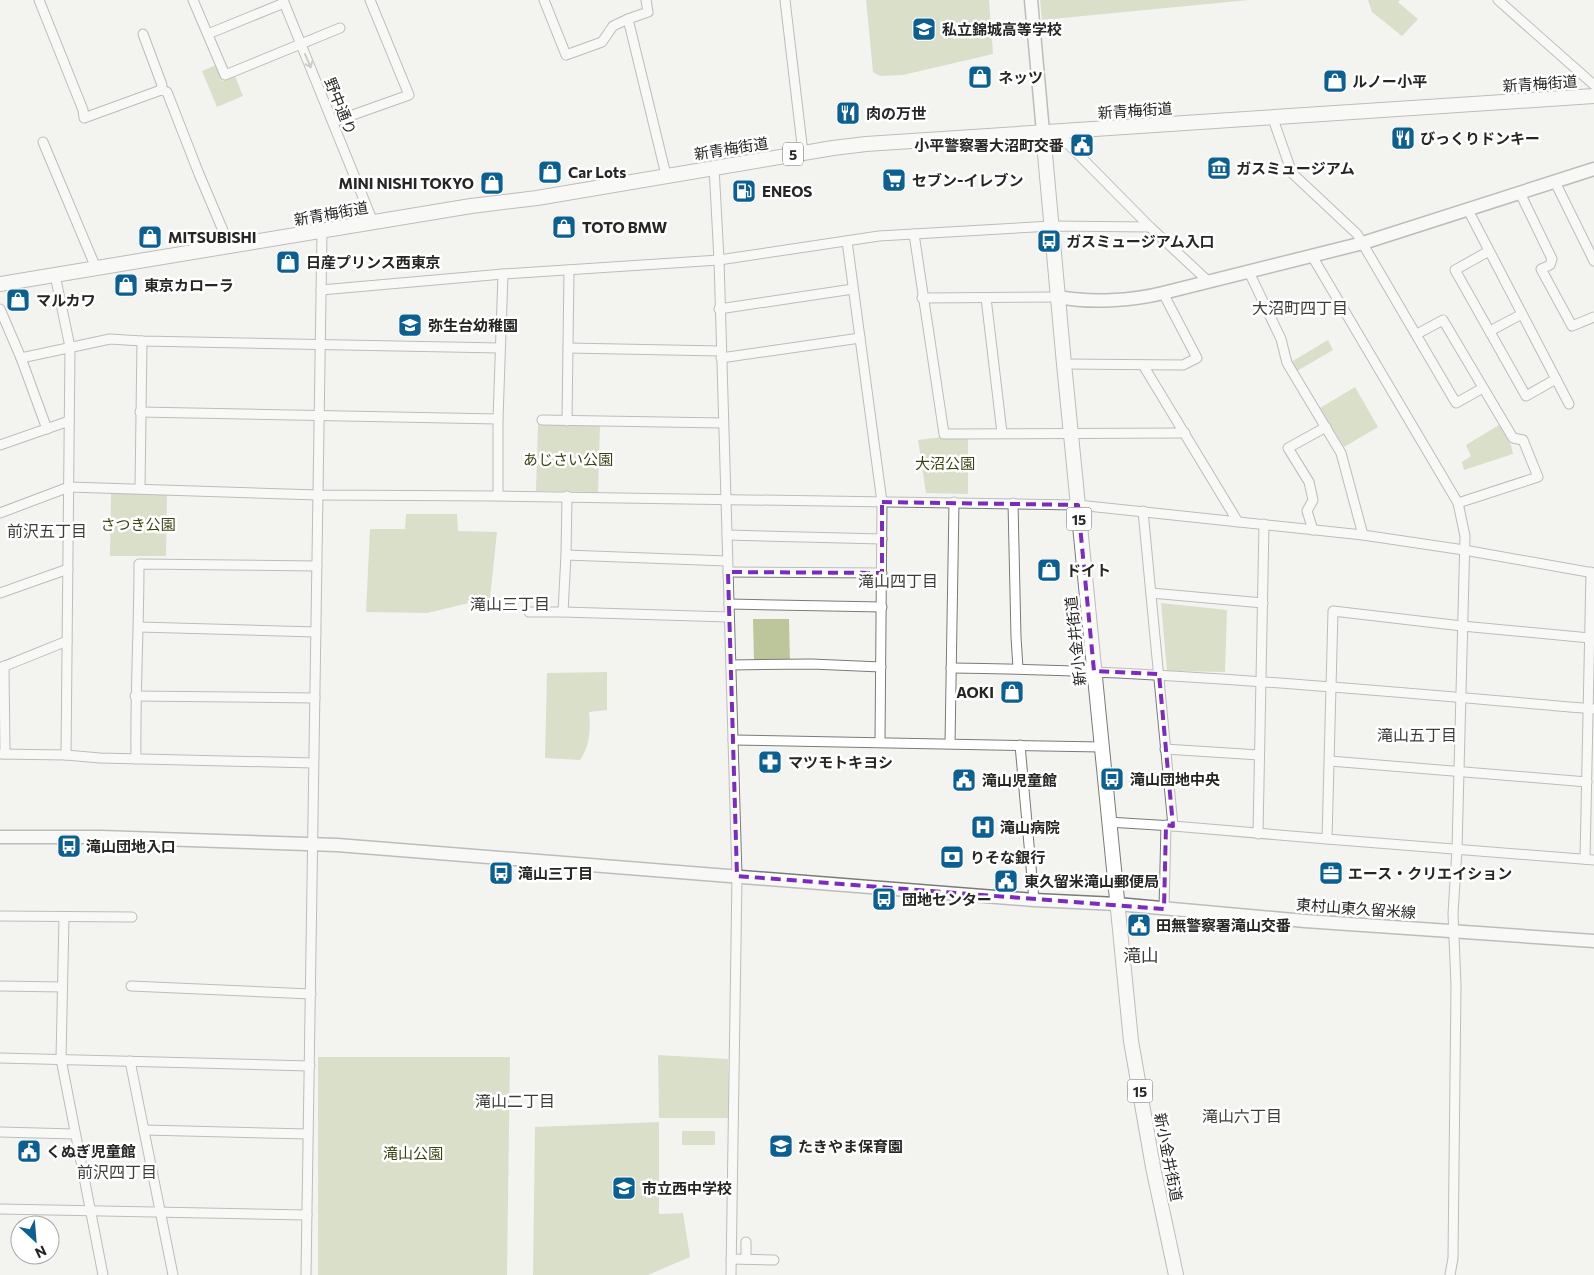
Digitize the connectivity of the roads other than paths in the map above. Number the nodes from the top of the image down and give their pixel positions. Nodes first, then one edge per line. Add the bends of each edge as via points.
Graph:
1 (38, 0) edge
2 (193, 0) edge
3 (370, 0) edge
4 (544, 0) edge
5 (646, 0) edge
6 (785, 0) edge
7 (1031, 0) edge
8 (1498, 0) edge
9 (283, 2) edge
10 (628, 19) junction
11 (340, 28) dead end
12 (143, 34) dead end
13 (208, 34) junction
14 (300, 44) junction
15 (1594, 85) edge
16 (161, 90) junction
17 (1594, 96) edge
18 (1272, 116) junction
19 (333, 122) junction
20 (1058, 131) junction
21 (1043, 132) junction
22 (43, 142) dead end
23 (803, 153) junction
24 (714, 167) junction
25 (1594, 169) edge
26 (666, 175) junction
27 (1555, 182) junction
28 (1520, 193) junction
29 (1468, 210) junction
30 (373, 222) junction
31 (1052, 226) junction
32 (1150, 227) junction
33 (322, 231) junction
34 (914, 234) junction
35 (847, 242) junction
36 (1364, 244) junction
37 (230, 247) junction
38 (1489, 250) junction
39 (1312, 256) junction
40 (719, 260) junction
41 (1594, 261) edge
42 (96, 268) junction
43 (569, 270) junction
44 (1249, 272) junction
45 (503, 274) junction
46 (56, 275) junction
47 (1209, 282) junction
48 (0, 284) edge
49 (853, 289) junction
50 (321, 290) junction
51 (1163, 293) junction
52 (1058, 297) junction
53 (922, 298) junction
54 (986, 298) junction
55 (0, 309) edge
56 (719, 309) junction
57 (1522, 314) junction
58 (1594, 317) edge
59 (1490, 331) junction
60 (1417, 334) junction
61 (860, 338) junction
62 (142, 341) junction
63 (321, 344) junction
64 (70, 347) junction
65 (500, 348) junction
66 (568, 348) junction
67 (721, 354) junction
68 (21, 358) junction
69 (1064, 364) junction
70 (1144, 365) junction
71 (1556, 379) junction
72 (1483, 388) junction
73 (1569, 404) dead end
74 (140, 412) junction
75 (319, 416) junction
76 (498, 419) junction
77 (542, 420) dead end
78 (69, 421) junction
79 (567, 421) junction
80 (723, 424) junction
81 (1326, 427) junction
82 (47, 429) junction
83 (1002, 433) junction
84 (1185, 433) junction
85 (1071, 434) junction
86 (0, 445) edge
87 (69, 488) junction
88 (140, 488) junction
89 (318, 494) junction
90 (498, 496) junction
91 (567, 496) junction
92 (725, 499) junction
93 (882, 502) junction
94 (954, 502) junction
95 (1458, 502) junction
96 (1013, 503) junction
97 (1078, 505) junction
98 (1143, 511) junction
99 (0, 513) edge
100 (1238, 522) junction
101 (1264, 524) junction
102 (1313, 530) junction
103 (727, 535) junction
104 (1364, 535) junction
105 (882, 539) junction
106 (1464, 550) junction
107 (566, 555) junction
108 (727, 561) junction
109 (317, 566) junction
110 (68, 569) junction
111 (728, 572) junction
112 (882, 573) junction
113 (1593, 573) edge
114 (0, 593) edge
115 (1152, 593) junction
116 (1263, 603) junction
117 (729, 604) junction
118 (882, 607) junction
119 (529, 612) dead end
120 (563, 612) junction
121 (729, 617) junction
122 (1462, 626) junction
123 (139, 627) junction
124 (316, 632) junction
125 (1590, 638) junction
126 (67, 641) junction
127 (731, 665) junction
128 (2, 667) edge
129 (881, 667) junction
130 (951, 668) junction
131 (1018, 668) junction
132 (1094, 671) junction
133 (1158, 674) junction
134 (1261, 682) junction
135 (1330, 688) junction
136 (135, 696) junction
137 (315, 698) junction
138 (1461, 698) junction
139 (1591, 708) edge
140 (733, 740) junction
141 (880, 742) junction
142 (950, 744) junction
143 (1020, 745) junction
144 (1101, 746) junction
145 (1165, 749) junction
146 (3, 754) edge
147 (66, 755) junction
148 (1259, 755) junction
149 (136, 759) junction
150 (1330, 761) junction
151 (313, 762) junction
152 (1458, 773) junction
153 (1586, 782) junction
154 (1108, 822) junction
155 (1170, 825) junction
156 (1258, 834) junction
157 (0, 837) edge
158 (1327, 839) junction
159 (313, 844) junction
160 (1457, 849) junction
161 (1590, 860) edge
162 (737, 876) junction
163 (1034, 900) junction
164 (1117, 904) junction
165 (1164, 909) junction
166 (0, 916) edge
167 (64, 916) junction
168 (132, 917) dead end
169 (1453, 931) junction
170 (1594, 941) edge
171 (0, 986) edge
172 (131, 986) dead end
173 (62, 987) junction
174 (311, 994) junction
175 (0, 1058) edge
176 (61, 1059) junction
177 (130, 1061) junction
178 (310, 1066) junction
179 (144, 1130) junction
180 (0, 1132) edge
181 (75, 1134) junction
182 (308, 1134) junction
183 (0, 1209) edge
184 (90, 1211) junction
185 (160, 1212) junction
186 (307, 1215) junction
187 (746, 1242) dead end
188 (731, 1259) junction
189 (746, 1259) junction
190 (774, 1260) dead end
191 (103, 1275) edge
192 (173, 1275) edge
193 (306, 1275) edge
194 (731, 1275) edge
195 (1176, 1275) edge
196 (1450, 1275) edge

1 - 16 street via 84,118
2 - 13 street
3 - 19 street via 409,95
4 - 10 street via 566,55 602,42 613,26
5 - 10 street via 648,12
6 - 23 street
7 - 21 street, 新小金井街道
8 - 15 street
9 - 13 street
9 - 14 street, 野中通り
10 - 26 street
11 - 14 street
12 - 16 street
13 - 14 street via 225,75
14 -> 19 street, 野中通り
16 - 37 street via 166,92
17 - 18 main road, 新青梅街道 / 5
18 - 20 main road, 新青梅街道 / 5
18 - 36 street via 1292,173 1358,234
19 - 30 street, 野中通り
20 - 21 main road, 新青梅街道 / 5
20 - 32 street
21 - 23 main road, 新青梅街道 / 5 via 866,144
21 - 31 main road, 新小金井街道 / 15
22 - 42 street
23 - 24 main road, 新青梅街道 / 5
24 - 26 main road, 新青梅街道 / 5
24 - 40 street
25 - 27 street
26 - 30 main road, 新青梅街道 / 5
27 - 28 street
27 - 41 street
28 - 29 street
28 - 58 street via 1552,259 1550,265 1541,270 1572,326
29 - 36 street
29 - 38 street
30 - 33 main road, 新青梅街道 / 5
31 - 32 street
31 - 34 street
31 - 52 main road, 新小金井街道 / 15
32 - 47 street
33 - 37 main road, 新青梅街道 / 5
33 - 50 street
34 - 35 street
34 - 53 street
35 - 40 street
35 - 49 street
36 - 39 street
36 - 60 street
37 - 42 main road, 新青梅街道 / 5
38 - 57 street
38 - 59 street via 1455,270
39 - 44 street
39 - 95 street
40 - 43 street
40 - 56 street
42 - 46 main road, 新青梅街道 / 5
43 - 45 street
43 - 66 street
44 - 47 street
44 - 81 street via 1281,339 1287,363
45 - 50 street
45 - 65 street
46 - 48 main road, 新青梅街道 / 5
46 - 64 street
47 - 51 street
49 - 56 street
49 - 61 street
50 - 63 street
51 - 52 street via 1138,299
51 - 70 street via 1197,358 1183,365
52 - 54 street
52 - 69 main road, 新小金井街道 / 15
53 - 54 street
53 - 83 street via 944,434
54 - 83 street
55 - 68 street
56 - 67 street
57 - 59 street
57 - 71 street
59 - 71 street via 1526,396
60 - 72 street via 1443,320
60 - 72 street via 1456,403
61 - 67 street
61 - 93 street
62 - 63 street
62 - 64 street via 110,338
62 - 74 street
63 - 65 street
63 - 75 street
64 - 68 street
64 - 78 street
65 - 76 street
66 - 67 street
66 - 79 street
67 - 80 street
68 - 82 street
69 - 70 street
69 - 85 main road, 新小金井街道 / 15
70 - 84 street
71 - 73 street
72 - 95 street via 1513,438 1523,440 1538,477
74 - 75 street
74 - 88 street
75 - 76 street
75 - 89 street
76 - 90 street
77 - 79 street
78 - 82 street
78 - 87 street
79 - 80 street
80 - 92 street
81 - 102 street via 1288,448 1309,482 1313,500 1307,511
81 - 104 street via 1342,453
82 - 86 street
83 - 85 street
84 - 85 street
84 - 100 street
85 - 97 main road, 新小金井街道 / 15
87 - 88 street
87 - 99 street
87 - 110 street
88 - 89 street
89 - 90 street
89 - 109 street
90 - 91 street
91 - 92 street
91 - 107 street
92 - 93 street
92 - 103 street
93 - 94 street
93 - 105 street
94 - 96 street
94 - 130 street
95 - 106 street
96 - 97 street
96 - 131 street
97 - 98 street
97 - 132 main road, 新小金井街道 / 15
98 - 100 street
98 - 115 street
100 - 101 street
101 - 102 street
101 - 116 street
102 - 104 street
103 - 105 street
103 - 108 street
104 - 106 street
105 - 112 street
106 - 113 street
106 - 122 street
107 - 108 street
107 - 120 street
108 - 111 street
109 - 123 street via 139,564
109 - 124 street
110 - 114 street
110 - 126 street
111 - 112 street
111 - 117 street
112 - 118 street
113 - 125 street
115 - 116 street
115 - 133 street
116 - 134 street
117 - 118 street
117 - 121 street
118 - 129 street
119 - 120 street
120 - 121 street
121 - 127 street
122 - 125 street
122 - 135 street via 1333,611
122 - 138 street
123 - 124 street
123 - 136 street
124 - 137 street
125 - 139 street
126 - 128 street
126 - 147 street
127 - 129 street
127 - 140 street
128 - 146 street
129 - 141 street
130 - 131 street
130 - 142 street
131 - 132 street
132 - 133 street
132 - 144 main road, 新小金井街道 / 15
133 - 134 street
133 - 145 street
134 - 135 street
134 - 148 street
135 - 138 street
135 - 150 street
136 - 137 street
136 - 149 street
137 - 151 street
138 - 139 street
138 - 152 street
139 - 153 street
140 - 141 street
140 - 162 street
141 - 142 street
142 - 143 street
143 - 144 street
143 - 163 street
144 - 154 main road, 新小金井街道 / 15
145 - 148 street
145 - 155 street
146 - 147 street
147 - 149 street
148 - 156 street
149 - 151 street
150 - 152 street
150 - 158 street
151 - 159 street
152 - 153 street
152 - 160 street
153 - 161 street
154 - 155 street
154 - 164 main road, 新小金井街道 / 15
155 - 156 street
155 - 165 street
156 - 158 street
157 - 159 street, 東村山東久留米線
158 - 160 street
159 - 162 street, 東村山東久留米線
159 - 174 street
160 - 161 street
160 - 169 street
162 - 163 street, 東村山東久留米線
162 - 188 street
163 - 164 street, 東村山東久留米線
164 - 165 street, 東村山東久留米線
164 - 195 main road, 新小金井街道 / 15 via 1131,1041
165 - 169 street, 東村山東久留米線
166 - 167 street
167 - 168 street
167 - 173 street
169 - 170 street, 東村山東久留米線
169 - 196 street via 1456,985 1453,1258
171 - 173 street
172 - 174 street
173 - 176 street
174 - 178 street
175 - 176 street
176 - 177 street
176 - 181 street
177 - 178 street
177 - 179 street
178 - 182 street
179 - 182 street
179 - 185 street
180 - 181 street
181 - 184 street
182 - 186 street
183 - 184 street
184 - 185 street
184 - 191 street
185 - 186 street
185 - 192 street
186 - 193 street
187 - 189 street
188 - 189 street
188 - 194 street
189 - 190 street

